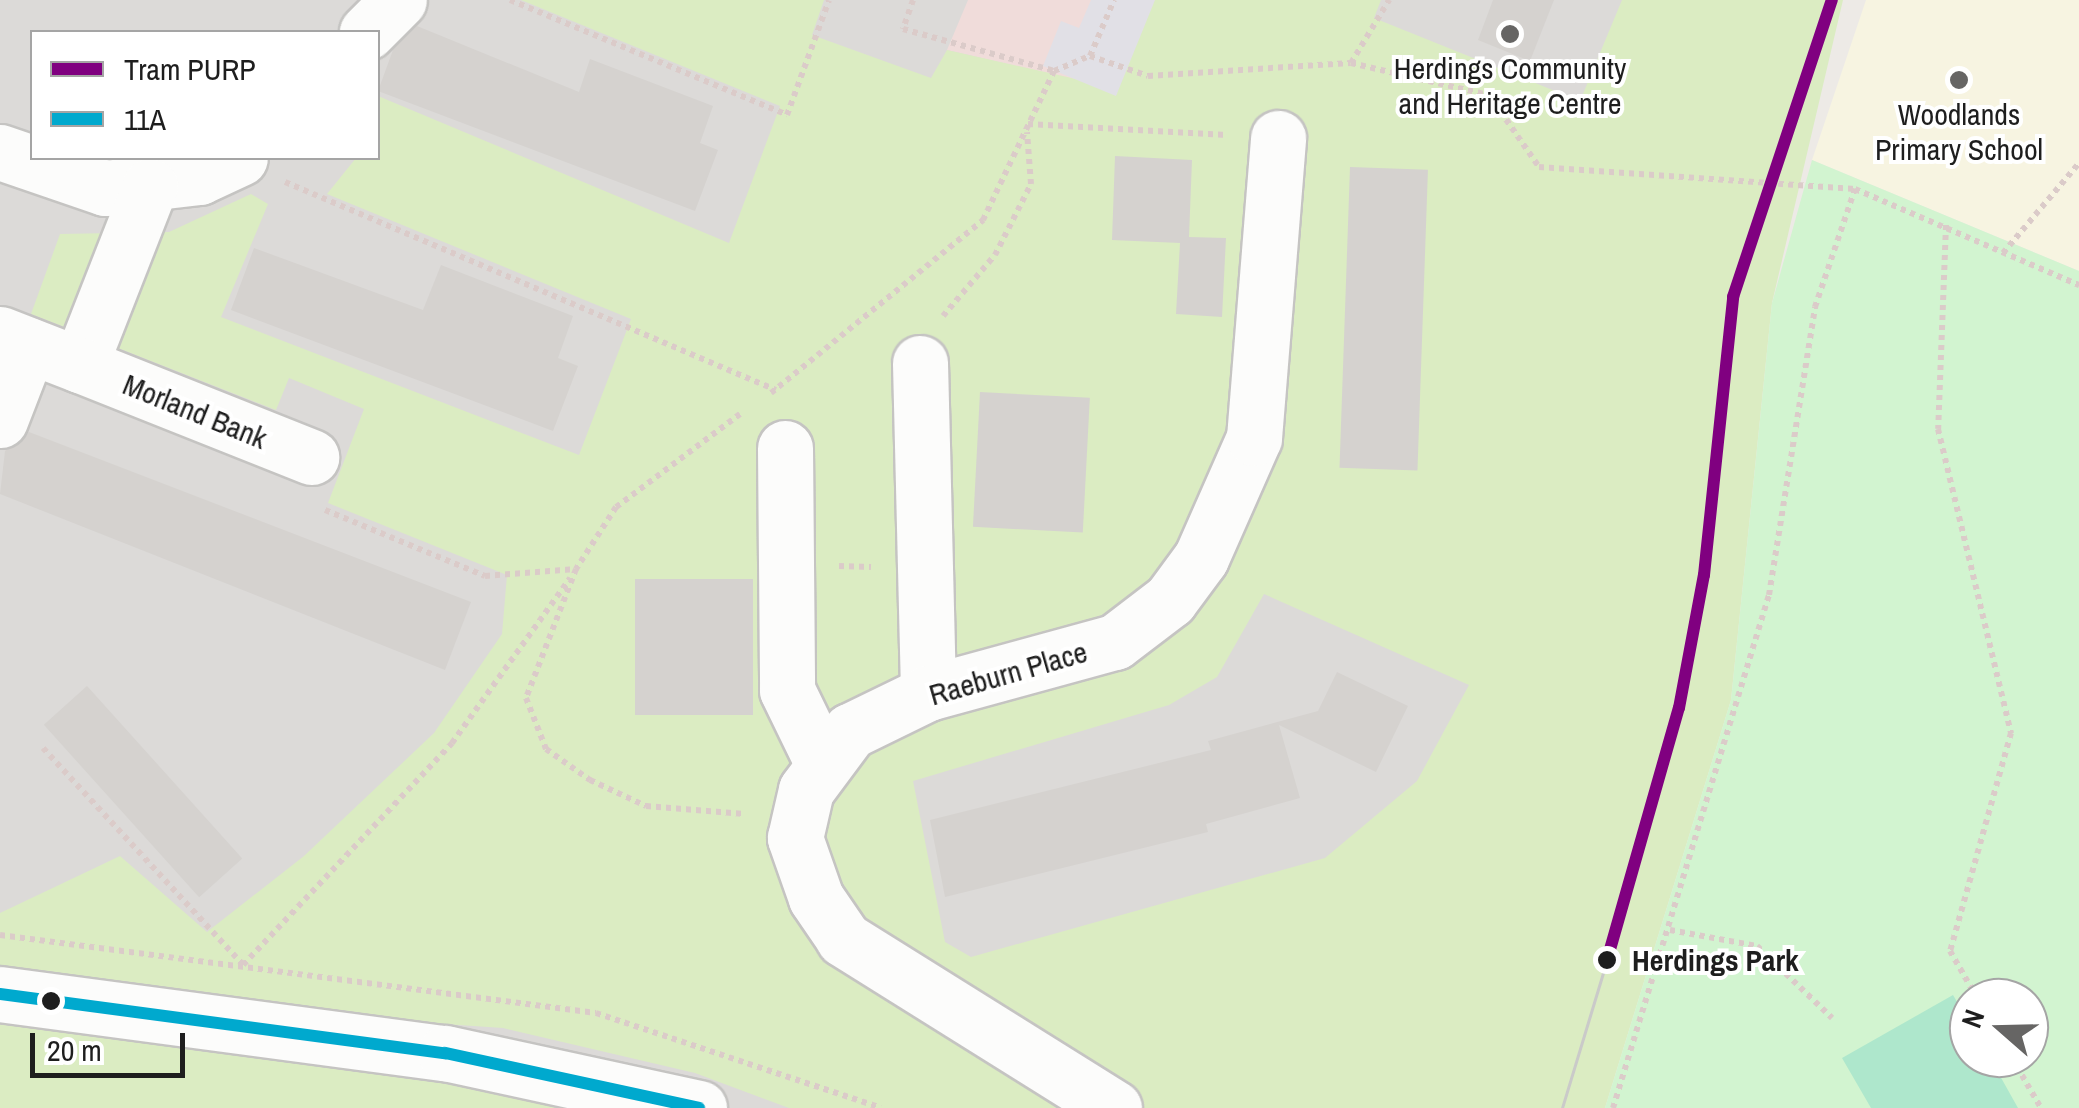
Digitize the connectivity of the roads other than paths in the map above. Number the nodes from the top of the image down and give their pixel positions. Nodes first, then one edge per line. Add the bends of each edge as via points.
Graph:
1 (399, 0) edge
2 (370, 30) edge
3 (1278, 138) road end
4 (0, 152) edge
5 (235, 160) edge
6 (150, 186) junction
7 (14, 340) edge
8 (920, 363) road end
9 (80, 364) junction
10 (0, 420) edge
11 (785, 448) road end
12 (312, 456) road end
13 (928, 694) junction
14 (822, 762) junction
15 (0, 994) edge
16 (699, 1108) edge
17 (1114, 1108) edge

1 - 2 street
3 - 13 street, Raeburn Place via 1254,438 1201,558 1170,600 1115,642
4 - 6 street via 104,188
5 - 6 street
6 - 9 street
7 - 9 street, Morland Bank
7 - 10 street, Morland Bank
8 - 13 street
9 - 12 street, Morland Bank
11 - 14 street via 787,690
13 - 14 street, Raeburn Place via 850,731
14 - 17 street, Raeburn Place via 796,838 816,898 844,939
15 - 16 street via 228,1020 630,1087

